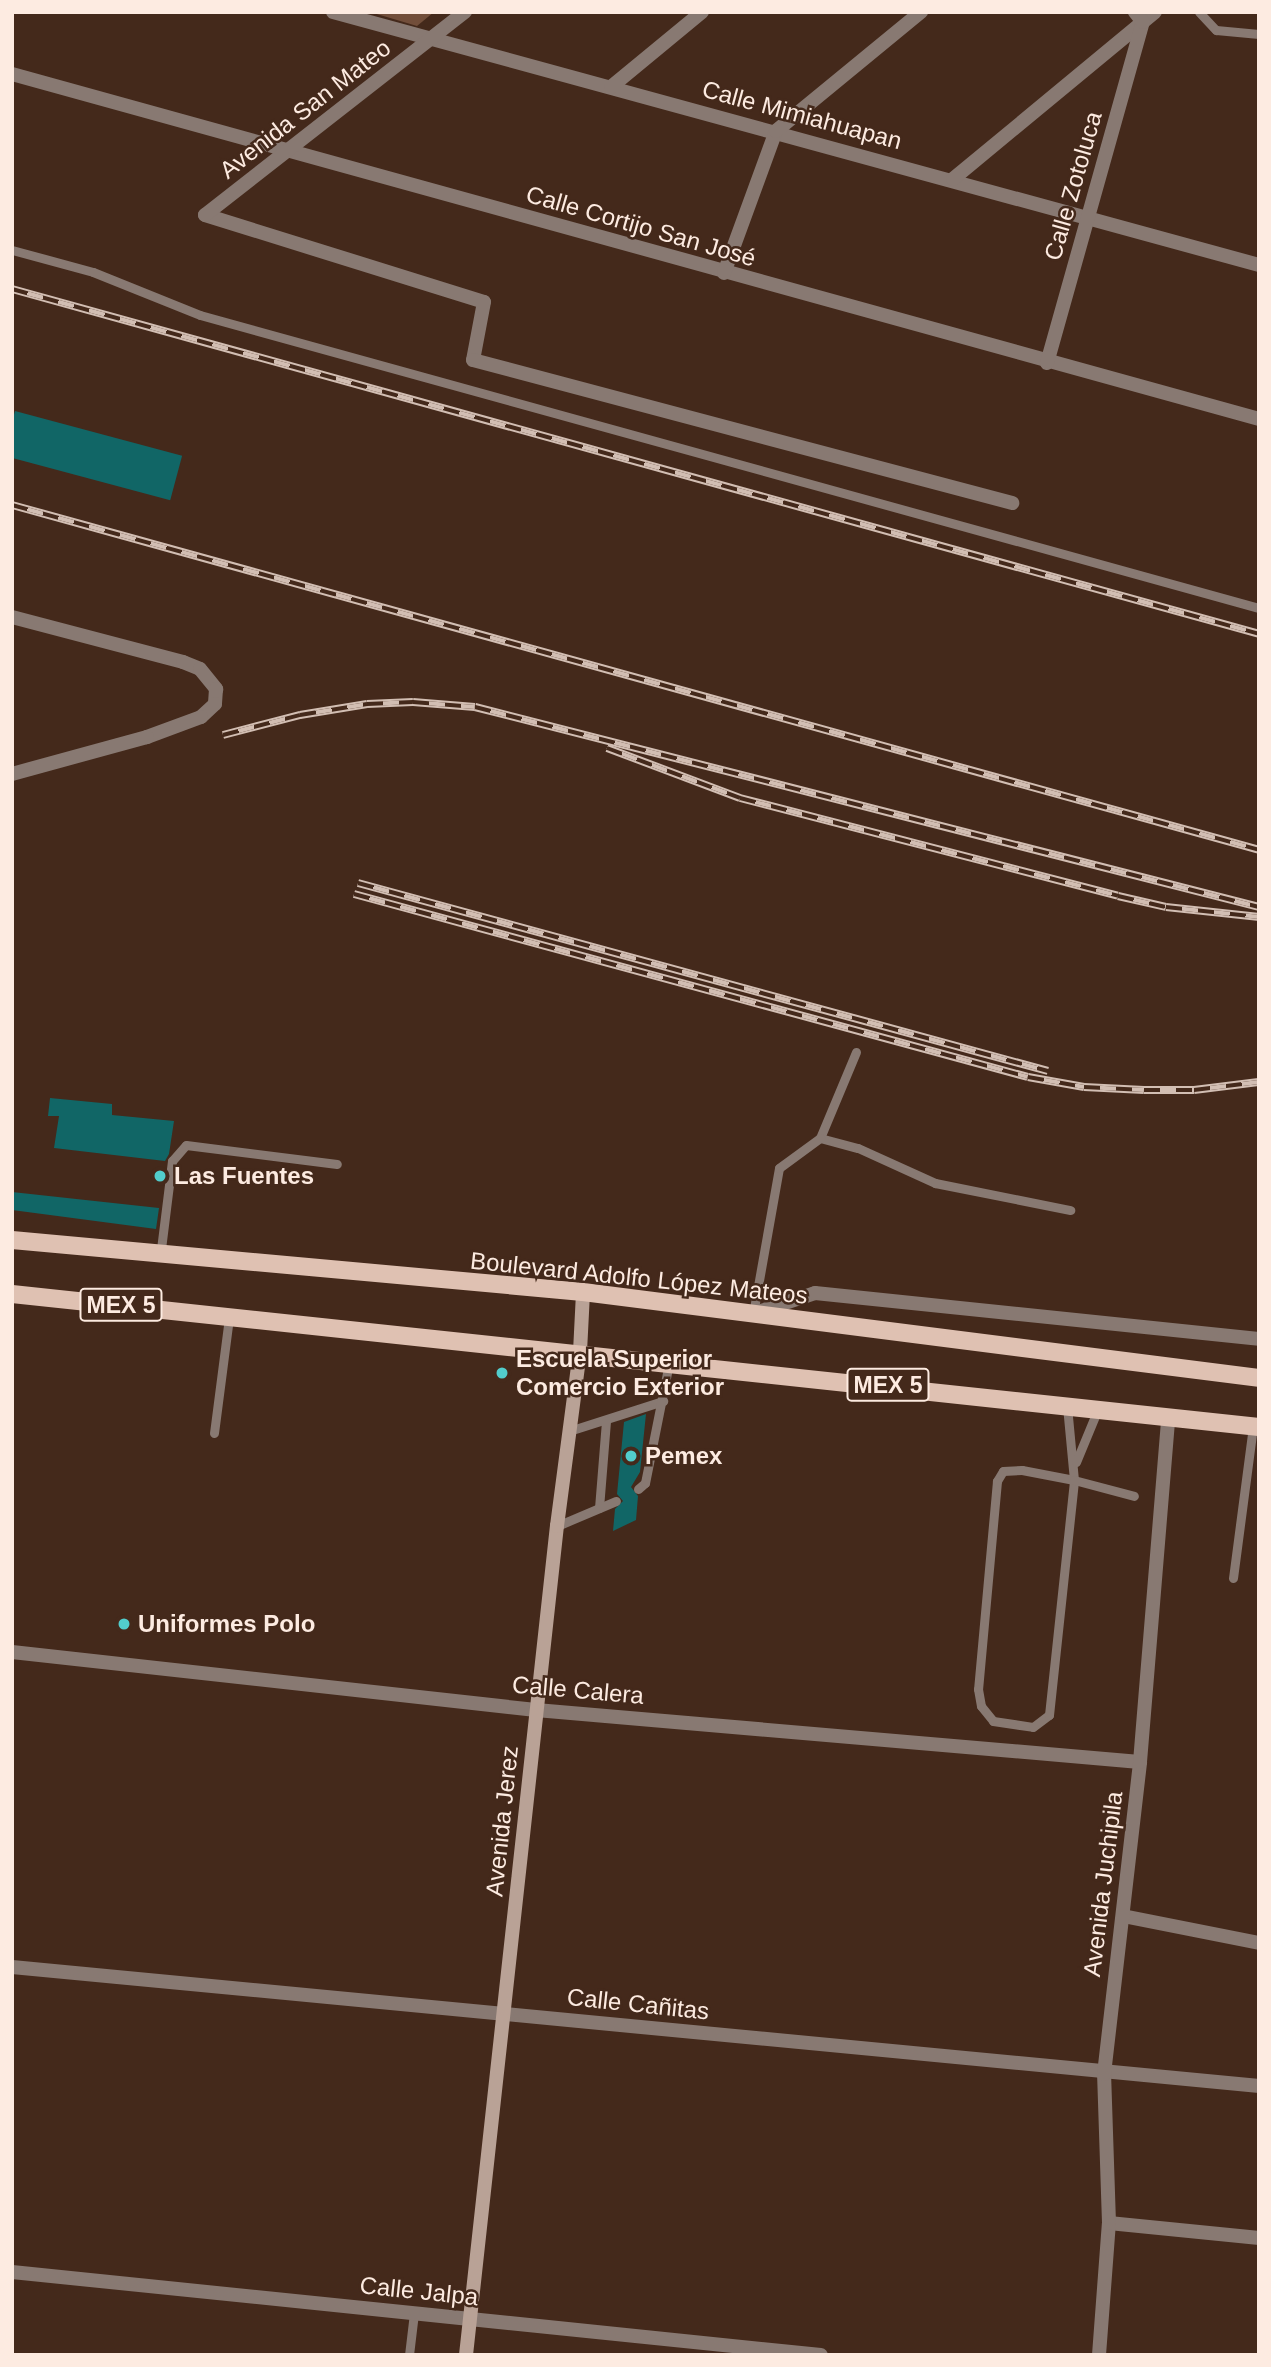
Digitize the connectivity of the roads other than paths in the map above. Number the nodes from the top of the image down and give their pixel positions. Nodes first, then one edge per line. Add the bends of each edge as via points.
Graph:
1 (333, 12) edge
2 (465, 12) edge
3 (702, 12) edge
4 (921, 12) edge
5 (1155, 12) edge
6 (1199, 12) edge
7 (1139, 17) edge
8 (1259, 34) edge
9 (430, 40) junction
10 (12, 74) edge
11 (611, 88) junction
12 (776, 131) junction
13 (291, 150) junction
14 (953, 179) junction
15 (1089, 217) junction
16 (12, 250) edge
17 (1259, 265) edge
18 (724, 273) junction
19 (1047, 363) junction
20 (1259, 419) edge
21 (1012, 503) dead end
22 (1259, 608) edge
23 (12, 617) edge
24 (13, 773) edge
25 (856, 1052) dead end
26 (820, 1138) junction
27 (337, 1164) dead end
28 (1070, 1210) dead end
29 (12, 1240) edge
30 (160, 1257) junction
31 (583, 1292) junction
32 (12, 1294) edge
33 (753, 1314) junction
34 (229, 1316) junction
35 (1259, 1339) edge
36 (580, 1352) junction
37 (669, 1362) junction
38 (1259, 1378) edge
39 (663, 1401) junction
40 (1067, 1404) junction
41 (1098, 1409) junction
42 (1168, 1418) junction
43 (606, 1421) junction
44 (1256, 1427) edge
45 (569, 1431) junction
46 (214, 1433) dead end
47 (1075, 1464) junction
48 (1074, 1480) junction
49 (638, 1489) dead end
50 (1134, 1496) dead end
51 (616, 1501) dead end
52 (599, 1508) junction
53 (557, 1526) junction
54 (1233, 1578) dead end
55 (12, 1652) edge
56 (537, 1710) junction
57 (1140, 1762) junction
58 (1123, 1916) junction
59 (1259, 1943) edge
60 (12, 1967) edge
61 (506, 2014) junction
62 (1104, 2074) junction
63 (1259, 2086) edge
64 (1109, 2223) junction
65 (1259, 2238) edge
66 (12, 2272) edge
67 (414, 2313) junction
68 (469, 2319) junction
69 (409, 2355) edge
70 (466, 2355) edge
71 (821, 2355) edge
72 (1099, 2355) edge

1 - 9 street, Calle Mimiahuapan
2 - 9 street, Avenida San Mateo
3 - 11 street
4 - 12 street
5 - 7 street
6 - 8 lane via 1216,30
7 - 14 street
7 - 15 street, Calle Zotoluca
9 - 11 street, Calle Mimiahuapan
9 - 13 street, Avenida San Mateo
10 - 13 street, Calle Cortijo San José
11 - 12 street, Calle Mimiahuapan
12 - 14 street, Calle Mimiahuapan
12 - 18 street
13 - 18 street, Calle Cortijo San José
13 - 21 street, Avenida San Mateo via 205,215 484,302 473,360
14 - 15 street, Calle Mimiahuapan
15 - 17 street, Calle Mimiahuapan
15 - 19 street, Calle Zotoluca
16 - 22 lane via 93,272 200,315
18 - 19 street, Calle Cortijo San José
19 - 20 street, Calle Cortijo San José
23 - 24 street via 191,665 209,677 216,689 215,704 201,718
25 - 26 lane
26 - 28 lane via 858,1148 935,1183
26 - 33 lane via 779,1167
27 - 30 lane via 186,1144 172,1161
29 - 30 main road, Boulevard Adolfo López Mateos / MEX 5
30 - 31 main road, Boulevard Adolfo López Mateos / MEX 5
31 - 33 main road, Boulevard Adolfo López Mateos / MEX 5
31 - 36 street, Avenida Jerez
32 - 34 main road, MEX 5
33 - 35 street via 815,1293
33 - 38 main road, Boulevard Adolfo López Mateos / MEX 5
34 - 36 main road, MEX 5
34 - 46 lane
36 - 37 main road, MEX 5
36 - 45 street, Avenida Jerez
37 - 39 lane
37 - 40 main road, MEX 5
39 - 43 lane
39 - 49 lane via 645,1483
40 - 41 main road, MEX 5
40 - 47 lane
41 - 42 main road, MEX 5
41 - 47 lane
42 - 44 main road, MEX 5
42 - 57 street, Avenida Juchipila
43 - 45 lane
43 - 52 lane
44 - 54 lane
45 - 53 street, Avenida Jerez
47 - 48 lane
48 - 48 lane via 1022,1469 1003,1472 996,1481 978,1689 981,1706 993,1721 1033,1727 1049,1715
48 - 50 lane
51 - 52 lane
52 - 53 lane
53 - 56 street, Avenida Jerez
55 - 56 street, Calle Calera
56 - 57 street, Calle Calera
56 - 61 street, Avenida Jerez
57 - 58 street, Avenida Juchipila
58 - 59 street
58 - 62 street, Avenida Juchipila
60 - 61 street, Calle Cañitas
61 - 62 street, Calle Cañitas
61 - 68 street, Avenida Jerez
62 - 63 street, Calle Cañitas
62 - 64 street, Avenida Juchipila
64 - 65 street
64 - 72 street, Avenida Juchipila
66 - 67 street, Calle Jalpa
67 - 68 street, Calle Jalpa
67 - 69 lane
68 - 70 street, Avenida Jerez
68 - 71 street, Calle Jalpa

